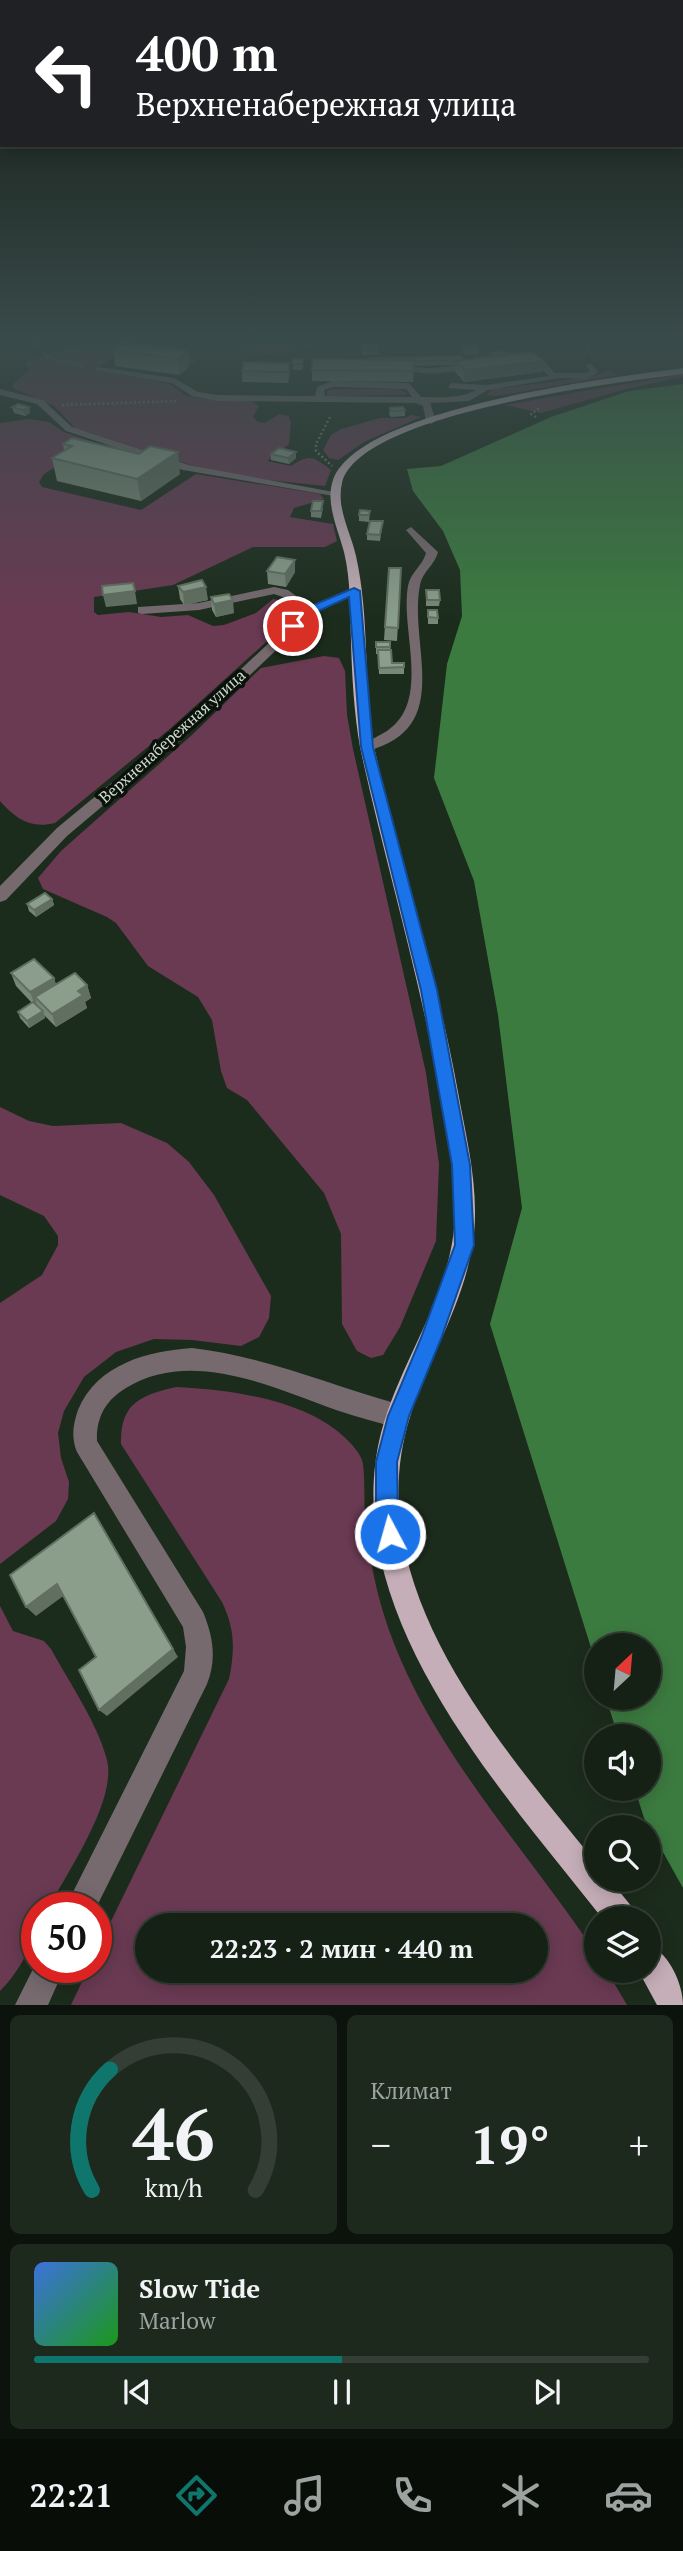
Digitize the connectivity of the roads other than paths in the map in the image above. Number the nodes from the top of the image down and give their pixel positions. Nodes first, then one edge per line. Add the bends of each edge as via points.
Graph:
1 (80, 433) edge
2 (402, 433) edge
3 (334, 493) junction
4 (411, 530) dead end
5 (354, 591) junction
6 (142, 610) dead end
7 (310, 611) junction
8 (367, 747) junction
9 (0, 896) edge
10 (398, 1416) junction
11 (88, 1892) edge
12 (612, 1906) edge
13 (661, 1982) edge
14 (42, 1983) edge
15 (31, 2005) edge
16 (674, 2005) edge

1 - 3 street via 187,468
2 - 3 main road via 367,447 349,461
3 - 5 main road
4 - 8 street via 432,552 414,585 420,679 406,723 392,736
5 - 7 street, Верхненабережная улица
5 - 8 main road
6 - 7 street via 231,601 270,589 285,592 296,605
7 - 9 street, Верхненабережная улица via 183,731 62,832
8 - 10 main road via 444,1061 465,1210 464,1245 452,1284
10 - 11 street via 269,1375 177,1360 156,1361 128,1371 91,1404 83,1429 85,1444 194,1621 201,1656 197,1674
10 - 12 main road via 387,1462 387,1514 398,1574 413,1616 430,1653 490,1748
13 - 16 main road
14 - 15 street

